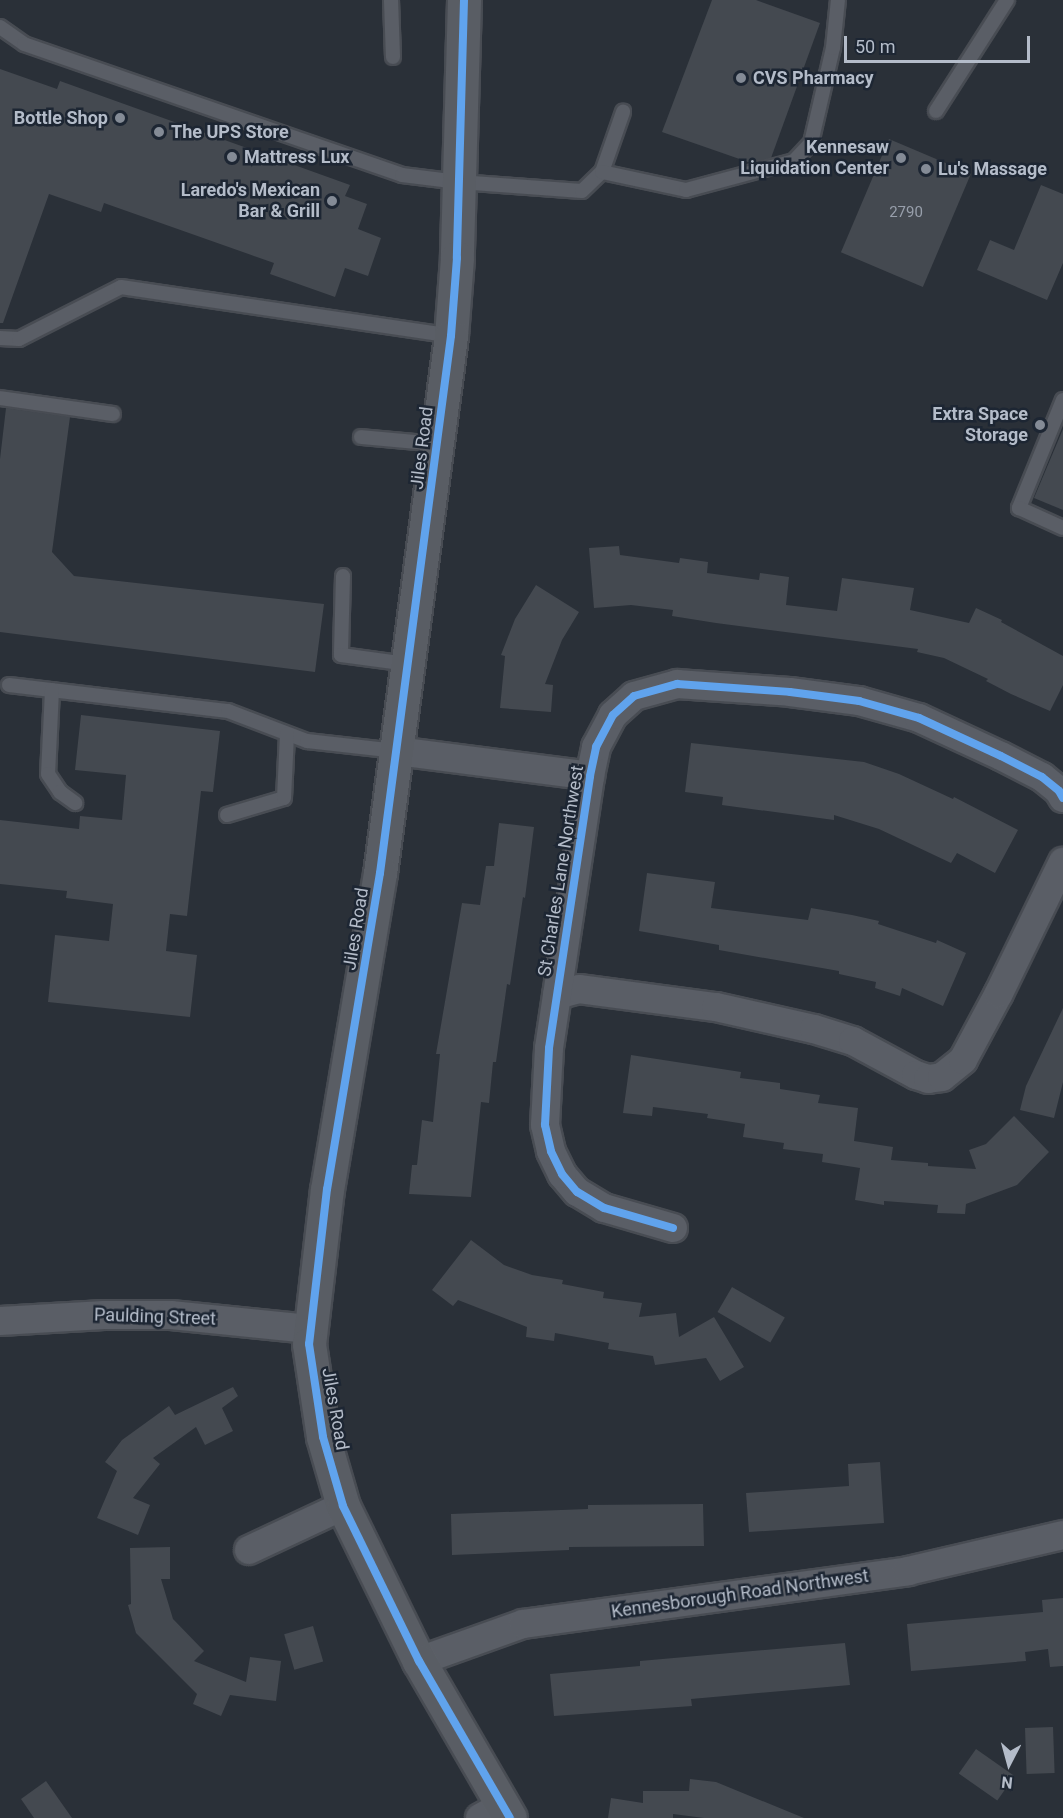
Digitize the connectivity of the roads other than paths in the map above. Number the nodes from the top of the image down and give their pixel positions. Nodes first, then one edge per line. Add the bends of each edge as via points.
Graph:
1 (391, 0) edge
2 (464, 0) edge
3 (838, 0) edge
4 (1007, 0) edge
5 (0, 27) edge
6 (393, 57) dead end
7 (936, 111) dead end
8 (623, 112) dead end
9 (602, 172) junction
10 (459, 182) junction
11 (450, 336) junction
12 (0, 338) edge
13 (0, 398) edge
14 (1063, 400) edge
15 (113, 414) dead end
16 (361, 437) dead end
17 (438, 444) junction
18 (1063, 528) edge
19 (343, 576) dead end
20 (408, 664) junction
21 (9, 685) dead end
22 (52, 690) junction
23 (287, 734) junction
24 (396, 751) junction
25 (590, 776) junction
26 (1063, 798) edge
27 (75, 803) dead end
28 (227, 815) dead end
29 (1063, 862) edge
30 (557, 995) junction
31 (673, 1228) dead end
32 (0, 1321) edge
33 (309, 1329) junction
34 (343, 1506) junction
35 (1063, 1535) edge
36 (249, 1550) dead end
37 (420, 1661) junction
38 (498, 1814) edge

1 - 6 lane
2 - 10 street, Jiles Road
3 - 9 lane via 833,48 811,142 794,161 686,190
4 - 7 lane
5 - 10 lane via 24,44 392,171
8 - 9 lane
9 - 10 lane via 582,190
10 - 11 street, Jiles Road
11 - 12 lane via 121,287 19,339
11 - 17 street, Jiles Road
13 - 15 lane
14 - 18 lane via 1019,508
16 - 17 lane
17 - 20 street, Jiles Road
19 - 20 lane via 341,655
20 - 24 street, Jiles Road
21 - 22 lane
22 - 23 lane via 228,711
22 - 27 lane via 48,774 60,792
23 - 24 lane via 307,741
23 - 28 lane via 284,798
24 - 25 street, St Charles Lane Northwest
24 - 33 street, Jiles Road
25 - 26 street, St Charles Lane Northwest via 596,747 613,715 634,696 677,684 790,692 884,706 919,718 1042,777
25 - 30 street, St Charles Lane Northwest
29 - 30 street, St Charles Lane Northwest via 963,1060 942,1077 916,1076 869,1049 824,1032 716,1007 579,990
30 - 31 street, St Charles Lane Northwest via 549,1048 545,1125 562,1174 577,1192 604,1208
32 - 33 street, Paulding Street via 171,1316
33 - 34 street, Jiles Road via 323,1437
34 - 36 street
34 - 37 street, Jiles Road
35 - 37 street, Kennesborough Road Northwest via 908,1570 523,1624
37 - 38 street, Jiles Road

